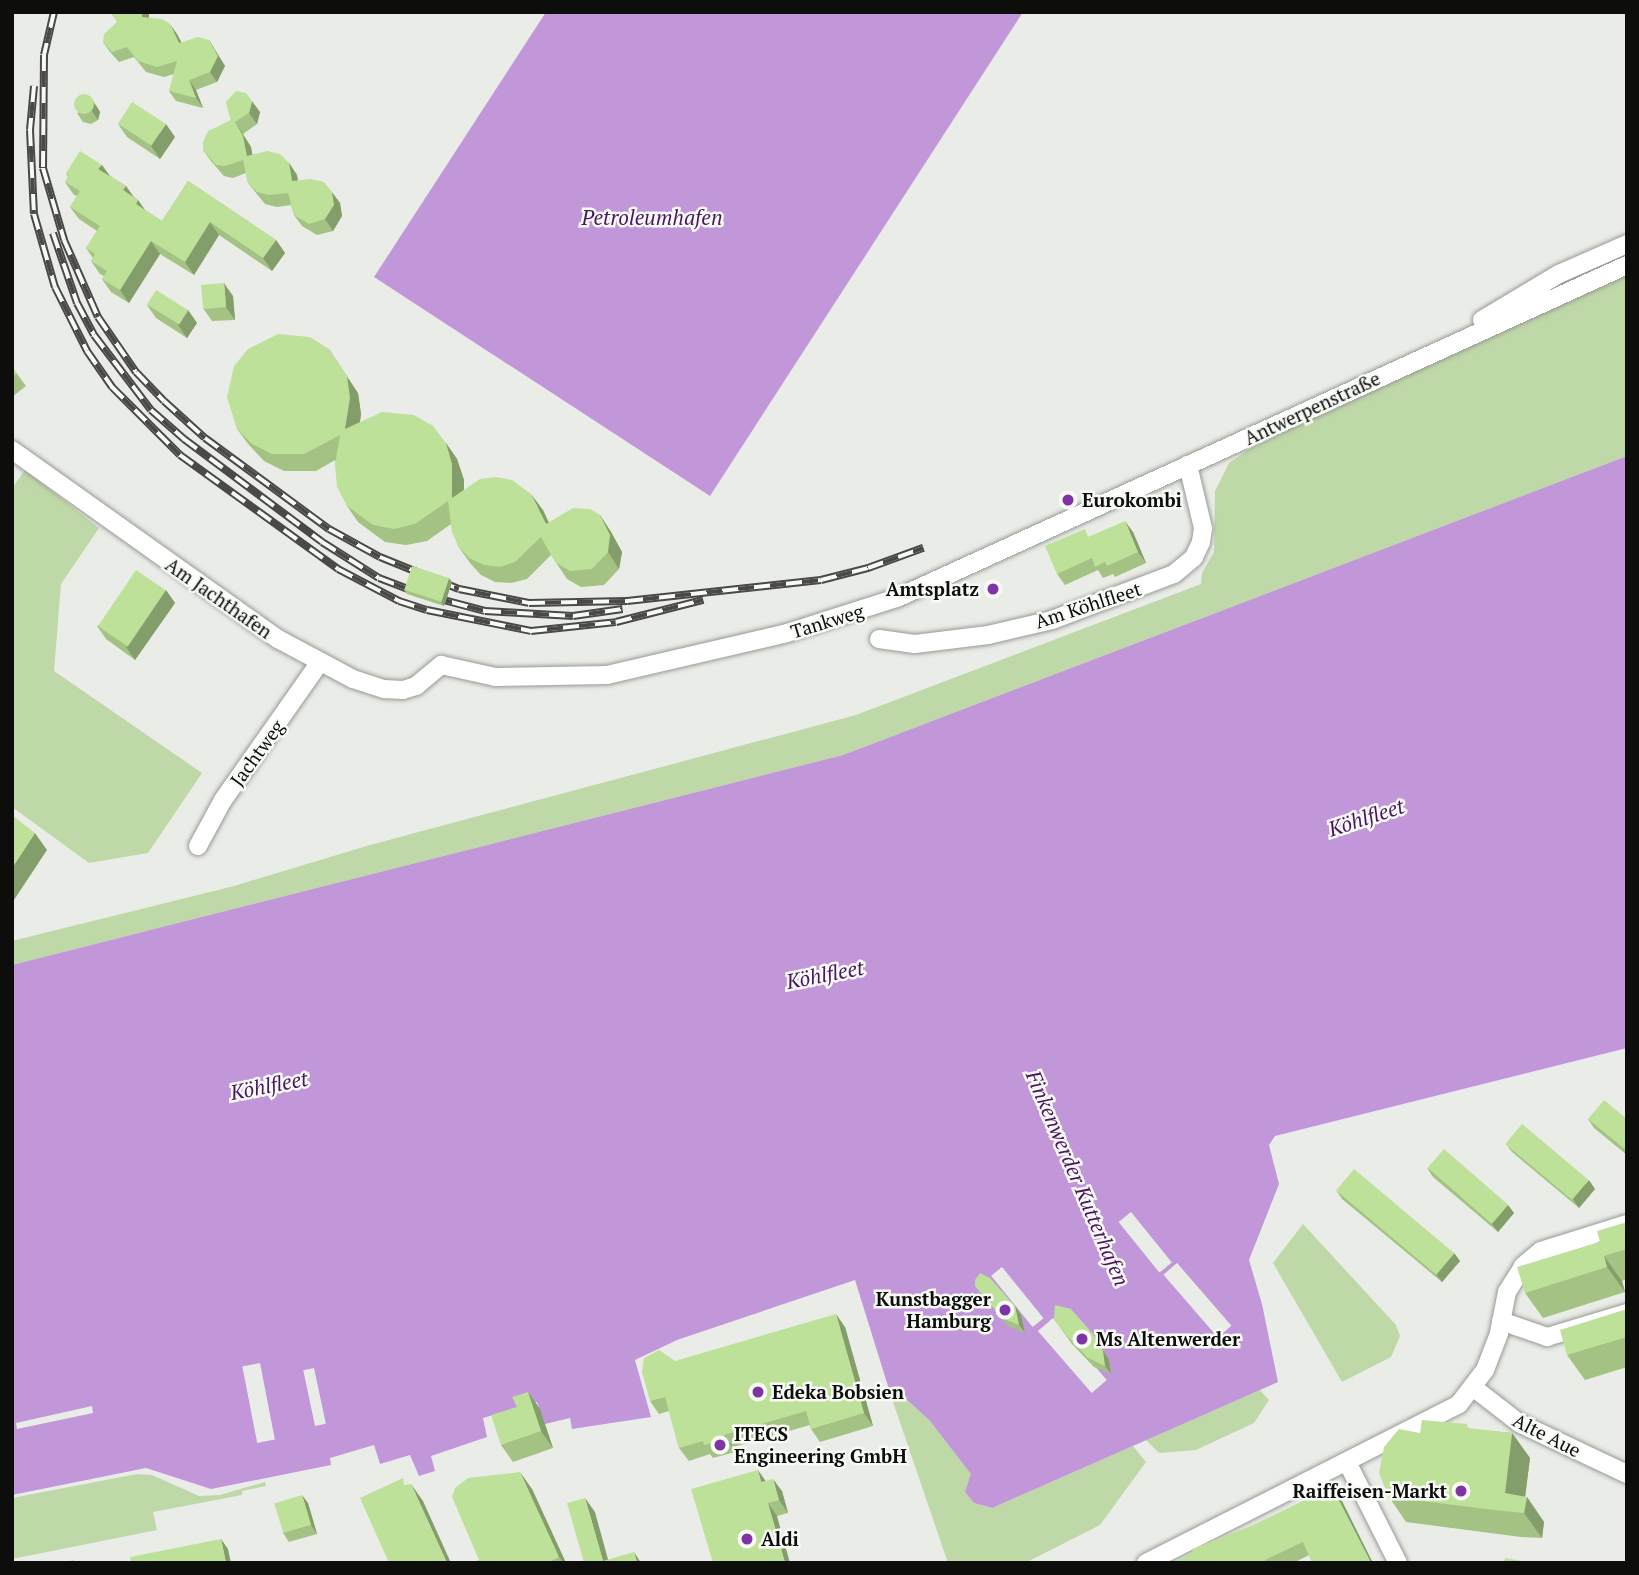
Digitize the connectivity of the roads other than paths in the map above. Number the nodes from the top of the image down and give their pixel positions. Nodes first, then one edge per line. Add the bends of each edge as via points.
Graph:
1 (1627, 244) edge
2 (1627, 265) edge
3 (1435, 351) junction
4 (12, 450) edge
5 (1188, 465) junction
6 (879, 639) dead end
7 (320, 662) junction
8 (440, 666) joint
9 (198, 846) dead end
10 (1627, 1224) edge
11 (1627, 1313) edge
12 (1501, 1321) junction
13 (1474, 1388) junction
14 (1347, 1462) junction
15 (1627, 1474) edge
16 (1146, 1563) edge
17 (1398, 1563) edge

1 - 3 street, Antwerpenstraße via 1559,274
2 - 3 street, Antwerpenstraße
3 - 5 street, Antwerpenstraße
4 - 7 street, Am Jachthafen via 198,584
5 - 6 street, Am Köhlfleet via 1203,528 1194,556 1174,574 1052,620 1001,632 925,643
5 - 8 street, Tankweg via 897,598 786,633 607,675 496,677
7 - 8 street, Am Jachthafen via 384,690 416,686
7 - 9 street, Jachtweg via 223,800
10 - 12 street via 1536,1254 1510,1286
11 - 12 street via 1547,1337
12 - 13 street
13 - 14 street via 1459,1404
13 - 15 street, Alte Aue via 1519,1423
14 - 16 street
14 - 17 street

